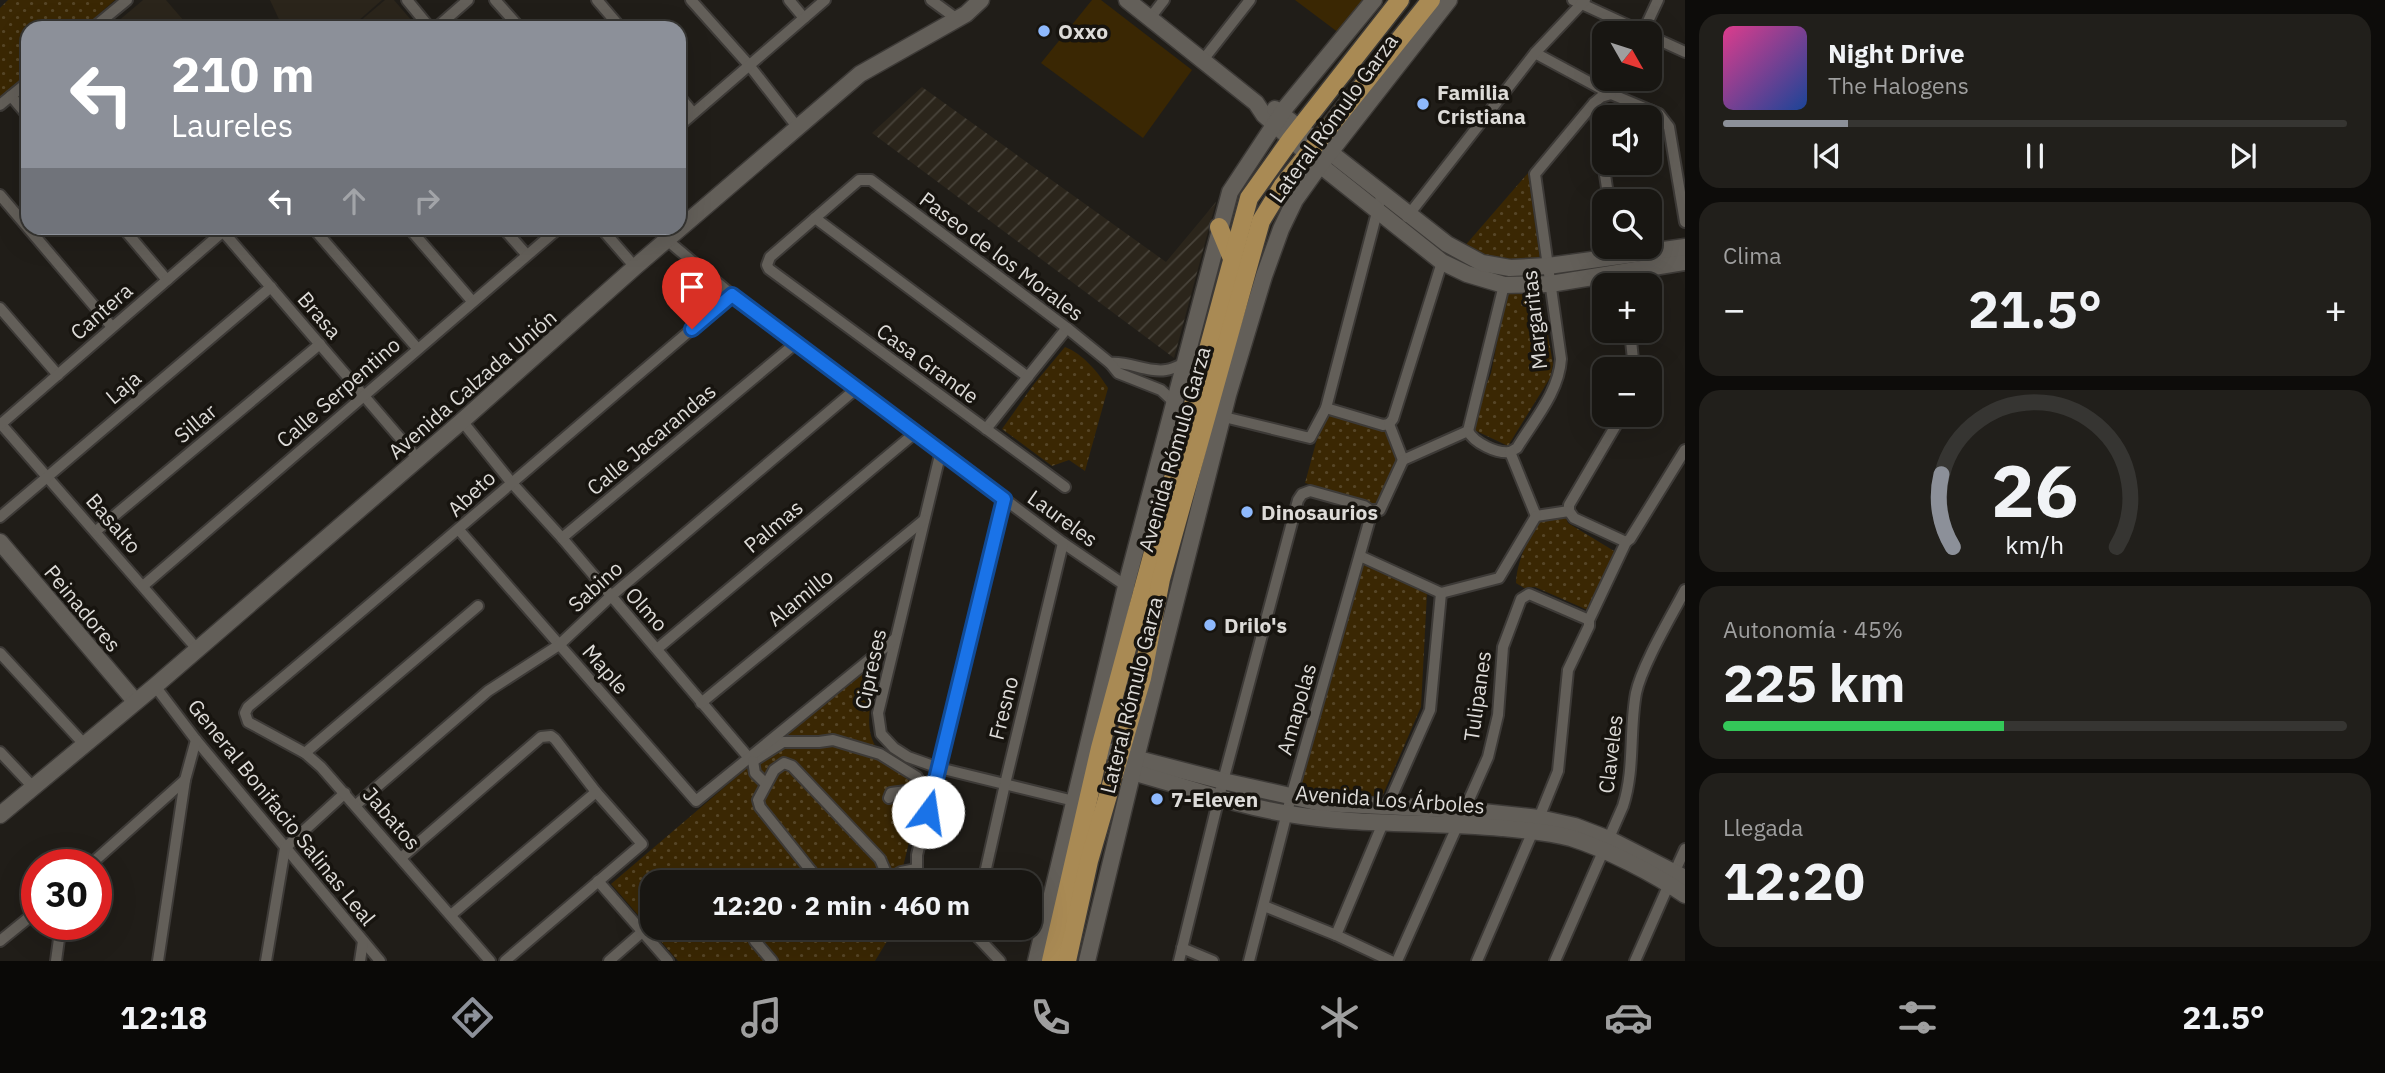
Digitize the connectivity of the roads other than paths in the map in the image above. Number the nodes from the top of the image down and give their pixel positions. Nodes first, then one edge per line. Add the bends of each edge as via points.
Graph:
1 (127, 0) edge
2 (407, 0) edge
3 (468, 0) edge
4 (495, 0) edge
5 (597, 0) edge
6 (691, 0) edge
7 (789, 0) edge
8 (825, 0) edge
9 (931, 0) edge
10 (981, 0) edge
11 (1127, 0) edge
12 (1164, 0) edge
13 (1250, 0) edge
14 (1374, 0) edge
15 (1400, 0) edge
16 (1431, 0) edge
17 (1449, 0) edge
18 (1658, 0) edge
19 (1579, 1) edge
20 (804, 18) junction
21 (1150, 18) junction
22 (957, 19) junction
23 (102, 21) edge
24 (424, 21) edge
25 (444, 21) edge
26 (514, 21) edge
27 (615, 21) edge
28 (1620, 21) edge
29 (1651, 21) edge
30 (1662, 41) edge
31 (1685, 52) edge
32 (1535, 53) junction
33 (1203, 60) junction
34 (749, 65) junction
35 (21, 88) edge
36 (1611, 94) junction
37 (11, 96) junction
38 (1594, 103) junction
39 (686, 104) edge
40 (0, 105) edge
41 (21, 108) edge
42 (693, 113) junction
43 (1278, 119) junction
44 (686, 120) edge
45 (798, 128) junction
46 (1309, 146) junction
47 (1607, 189) edge
48 (1382, 193) junction
49 (0, 195) edge
50 (1378, 210) junction
51 (815, 218) junction
52 (21, 220) edge
53 (1403, 221) junction
54 (1685, 222) edge
55 (686, 224) edge
56 (1219, 227) junction
57 (34, 235) edge
58 (129, 235) edge
59 (216, 235) edge
60 (228, 235) edge
61 (319, 235) edge
62 (414, 235) edge
63 (509, 235) edge
64 (549, 235) edge
65 (607, 235) edge
66 (673, 235) edge
67 (667, 240) junction
68 (1685, 247) edge
69 (1662, 248) edge
70 (526, 254) junction
71 (1231, 256) junction
72 (1592, 256) edge
73 (1442, 262) junction
74 (1685, 262) edge
75 (1548, 266) junction
76 (635, 267) junction
77 (1644, 273) edge
78 (167, 280) junction
79 (1592, 281) edge
80 (1550, 284) junction
81 (1504, 285) junction
82 (271, 287) junction
83 (732, 295) junction
84 (472, 301) junction
85 (0, 308) edge
86 (112, 327) junction
87 (1068, 328) junction
88 (796, 343) junction
89 (320, 344) junction
90 (417, 348) junction
91 (1205, 355) junction
92 (1224, 357) junction
93 (1110, 363) junction
94 (1184, 363) junction
95 (58, 375) junction
96 (1028, 377) junction
97 (1231, 387) junction
98 (856, 388) junction
99 (365, 397) junction
100 (1174, 400) junction
101 (1210, 406) junction
102 (1326, 408) junction
103 (1224, 417) junction
104 (462, 421) junction
105 (1188, 422) junction
106 (0, 423) edge
107 (1389, 424) junction
108 (1615, 427) edge
109 (986, 429) junction
110 (1468, 431) junction
111 (915, 433) junction
112 (1685, 450) edge
113 (941, 451) junction
114 (1510, 452) junction
115 (418, 459) junction
116 (1403, 460) junction
117 (48, 476) junction
118 (511, 482) junction
119 (1065, 487) dead end
120 (1004, 499) junction
121 (1370, 510) junction
122 (1569, 512) junction
123 (1535, 516) junction
124 (0, 517) edge
125 (924, 520) junction
126 (459, 530) junction
127 (96, 531) junction
128 (562, 538) junction
129 (0, 542) edge
130 (1626, 542) junction
131 (1063, 543) junction
132 (1360, 556) junction
133 (143, 586) junction
134 (1133, 590) junction
135 (1685, 590) edge
136 (1441, 593) junction
137 (610, 597) junction
138 (478, 606) dead end
139 (1680, 612) edge
140 (1589, 620) junction
141 (895, 639) junction
142 (559, 645) junction
143 (197, 649) junction
144 (657, 649) junction
145 (0, 653) edge
146 (155, 686) junction
147 (135, 701) junction
148 (701, 703) junction
149 (248, 722) joint
150 (196, 740) junction
151 (83, 743) junction
152 (0, 752) edge
153 (305, 753) junction
154 (1092, 755) junction
155 (751, 760) junction
156 (1126, 763) junction
157 (939, 768) junction
158 (185, 780) junction
159 (766, 784) junction
160 (1004, 784) junction
161 (33, 786) junction
162 (1221, 789) junction
163 (596, 792) junction
164 (345, 793) junction
165 (1291, 797) junction
166 (888, 798) dead end
167 (1074, 801) junction
168 (356, 805) junction
169 (1387, 807) junction
170 (1289, 814) junction
171 (0, 815) edge
172 (1461, 817) junction
173 (1382, 823) junction
174 (1536, 825) junction
175 (1607, 846) junction
176 (285, 848) junction
177 (108, 849) edge
178 (1685, 849) edge
179 (401, 858) junction
180 (916, 869) joint
181 (810, 870) edge
182 (885, 870) edge
183 (911, 870) edge
184 (986, 870) edge
185 (1676, 877) edge
186 (598, 881) junction
187 (1685, 895) edge
188 (1264, 906) junction
189 (451, 915) junction
190 (21, 924) edge
191 (640, 932) edge
192 (640, 934) edge
193 (1336, 935) junction
194 (59, 940) edge
195 (648, 940) edge
196 (754, 940) edge
197 (982, 940) edge
198 (0, 941) edge
199 (363, 941) junction
200 (1182, 948) junction
201 (56, 961) edge
202 (158, 961) edge
203 (266, 961) edge
204 (360, 961) edge
205 (380, 961) edge
206 (490, 961) edge
207 (505, 961) edge
208 (609, 961) edge
209 (668, 961) edge
210 (772, 961) edge
211 (1000, 961) edge
212 (1036, 961) edge
213 (1051, 961) edge
214 (1067, 961) edge
215 (1087, 961) edge
216 (1179, 961) edge
217 (1213, 961) edge
218 (1249, 961) edge
219 (1391, 961) edge
220 (1397, 961) edge
221 (1477, 961) edge
222 (1555, 961) edge
223 (1634, 961) edge

1 - 23 street
2 - 24 street
3 - 25 street
4 - 26 street
5 - 27 street
6 - 34 street
7 - 20 street
8 - 20 street
9 - 22 street
10 - 22 street, Avenida Calzada Unión
11 - 21 street
12 - 21 street
13 - 33 street
14 - 43 street, Lateral Rómulo Garza
15 - 46 main road, Avenida Rómulo Garza
16 - 46 main road, Avenida Rómulo Garza
17 - 46 street, Lateral Rómulo Garza
18 - 29 street
19 - 28 street
19 - 32 street
20 - 34 street
21 - 33 street
22 - 45 street, Avenida Calzada Unión via 866,69
30 - 31 street
32 - 36 street
32 - 53 street
33 - 43 street via 1256,103 1271,106
34 - 42 street
34 - 45 street
35 - 37 street
36 - 38 street
36 - 54 street via 1659,114 1669,127
37 - 40 street
37 - 41 street
38 - 47 street
38 - 75 street, Margaritas via 1534,178
39 - 42 street
42 - 44 street
43 - 46 street
43 - 56 street, Lateral Rómulo Garza via 1230,192
45 - 55 street, Avenida Calzada Unión
46 - 48 street
46 - 50 street
46 - 71 main road, Avenida Rómulo Garza via 1249,198
46 - 92 main road, Avenida Rómulo Garza via 1261,221
46 - 97 street, Lateral Rómulo Garza
48 - 50 street
48 - 53 street
49 - 52 street
50 - 53 street
50 - 102 street
51 - 87 street, Paseo de los Morales via 859,180 871,180
51 - 96 street
51 - 109 street, Casa Grande via 770,257 769,269
53 - 73 street
53 - 75 street via 1482,263 1510,268
56 - 71 main road
56 - 94 street, Lateral Rómulo Garza
57 - 86 street
58 - 78 street
59 - 78 street, Cantera
60 - 82 street, Brasa
61 - 90 street
62 - 84 street
63 - 70 street
64 - 70 street, Calle Serpentino
65 - 76 street
66 - 67 street, Avenida Calzada Unión
67 - 76 street, Avenida Calzada Unión
67 - 83 street, Laureles
68 - 69 street
70 - 84 street, Calle Serpentino
71 - 91 main road, Avenida Rómulo Garza
72 - 75 street
73 - 81 street
73 - 107 street
74 - 77 street
75 - 80 street, Margaritas
76 - 104 street, Avenida Calzada Unión
78 - 86 street, Cantera
79 - 80 street
80 - 81 street
80 - 114 street, Margaritas via 1561,359 1559,376 1517,448
81 - 110 street
82 - 89 street, Brasa
82 - 117 street, Laja
83 - 88 street, Laureles
83 - 118 street, Abeto
84 - 90 street, Calle Serpentino
85 - 95 street
86 - 95 street, Cantera
87 - 93 street, Paseo de los Morales
87 - 96 street
88 - 98 street, Laureles
88 - 128 street, Calle Jacarandas
89 - 99 street, Brasa
89 - 127 street, Sillar
90 - 99 street, Calle Serpentino
91 - 94 street
91 - 105 main road, Avenida Rómulo Garza
92 - 97 main road
92 - 101 main road, Avenida Rómulo Garza
93 - 94 street via 1126,362 1157,371
93 - 100 street, Paseo de los Morales via 1118,373
94 - 100 street, Lateral Rómulo Garza
95 - 106 street, Cantera
96 - 109 street
97 - 101 main road
97 - 103 street, Lateral Rómulo Garza
98 - 111 street, Laureles
98 - 137 street, Sabino
99 - 115 street, Brasa
99 - 133 street, Calle Serpentino
100 - 105 street, Paseo de los Morales
100 - 134 street, Lateral Rómulo Garza
101 - 156 main road, Avenida Rómulo Garza via 1159,587
102 - 103 street via 1310,438
102 - 107 street
103 - 156 street, Lateral Rómulo Garza
104 - 115 street, Avenida Calzada Unión
104 - 118 street, Olmo
105 - 134 main road, Avenida Rómulo Garza
106 - 117 street, Basalto
107 - 116 street
108 - 122 street
109 - 119 street, Casa Grande
110 - 114 street via 1476,442
110 - 116 street
111 - 113 street, Laureles
111 - 144 street, Palmas
112 - 130 street
113 - 120 street, Laureles
113 - 125 street, Cipreses
114 - 123 street
115 - 143 street, Avenida Calzada Unión
116 - 121 street via 1380,510
117 - 124 street, Laja
117 - 127 street, Basalto
118 - 126 street, Abeto
118 - 128 street, Olmo
120 - 131 street, Laureles
120 - 157 street
121 - 132 street, Amapolas
121 - 162 street via 1310,491 1298,500
122 - 123 street
122 - 130 street
123 - 136 street via 1499,578
125 - 141 street, Cipreses
125 - 148 street, Alamillo
126 - 142 street, Maple
126 - 149 street, Abeto via 248,707 244,718
127 - 133 street, Basalto
128 - 137 street, Olmo
129 - 147 street, Peinadores
130 - 140 street
131 - 134 street, Laureles
131 - 160 street, Fresno
132 - 136 street
132 - 165 street, Amapolas
133 - 143 street, Basalto
134 - 154 main road, Avenida Rómulo Garza
135 - 139 street, Claveles
136 - 169 street via 1430,710
137 - 142 street, Sabino
137 - 144 street, Olmo
138 - 153 street
139 - 175 street, Claveles via 1642,675 1629,784
140 - 172 street, Tulipanes via 1529,593 1521,599 1503,647 1488,757
140 - 174 street via 1568,670 1558,771
141 - 155 street
141 - 157 street, Cipreses via 878,713 881,734 903,754
142 - 155 street, Maple via 696,801
142 - 168 street, Sabino via 481,696
143 - 146 street, Avenida Calzada Unión
144 - 148 street, Olmo
145 - 151 street
146 - 147 street, Avenida Calzada Unión
146 - 150 street, General Bonifacio Salinas Leal
147 - 151 street, Avenida Calzada Unión
148 - 155 street, Olmo
149 - 153 street, Jabatos
150 - 158 street
150 - 176 street, General Bonifacio Salinas Leal
151 - 161 street, Avenida Calzada Unión
152 - 161 street
153 - 164 street, Jabatos
154 - 156 street, Avenida Los Árboles
154 - 167 street, Lateral Rómulo Garza
154 - 213 main road, Avenida Rómulo Garza
155 - 159 street, Olmo
155 - 166 street via 783,741 833,740 880,754 916,777 919,782 914,790 895,791
156 - 162 street, Avenida Los Árboles
156 - 214 main road, Avenida Rómulo Garza via 1088,861
156 - 215 street, Lateral Rómulo Garza
157 - 160 street, Cipreses
157 - 180 street
158 - 177 street
158 - 202 street
159 - 181 street via 757,797 760,807
159 - 182 street via 780,764 792,766 880,859
160 - 167 street, Cipreses
160 - 184 street, Fresno
161 - 171 street, Avenida Calzada Unión
162 - 165 street, Avenida Los Árboles
162 - 170 street, Avenida Los Árboles
162 - 200 street
163 - 179 street via 555,739 541,737
163 - 186 street via 642,844
163 - 189 street
164 - 168 street, Jabatos
164 - 176 street
165 - 169 street, Avenida Los Árboles
165 - 170 street, Amapolas
167 - 212 street, Lateral Rómulo Garza
168 - 179 street, Jabatos
169 - 172 street, Avenida Los Árboles
170 - 173 street, Avenida Los Árboles
170 - 188 street, Amapolas
172 - 173 street, Avenida Los Árboles
172 - 174 street, Avenida Los Árboles
172 - 220 street, Tulipanes
173 - 193 street
174 - 175 street, Avenida Los Árboles
174 - 221 street
175 - 185 street, Avenida Los Árboles
175 - 222 street, Claveles
176 - 199 street, General Bonifacio Salinas Leal
176 - 203 street
178 - 185 street
179 - 189 street, Jabatos
180 - 183 street
185 - 187 street, Avenida Los Árboles
185 - 223 street
186 - 191 street
186 - 207 street
188 - 193 street
188 - 218 street, Amapolas
189 - 206 street, Jabatos
190 - 198 street
192 - 208 street
193 - 219 street
194 - 201 street
195 - 209 street
196 - 210 street
197 - 211 street
199 - 204 street
199 - 205 street, General Bonifacio Salinas Leal
200 - 216 street
200 - 217 street

